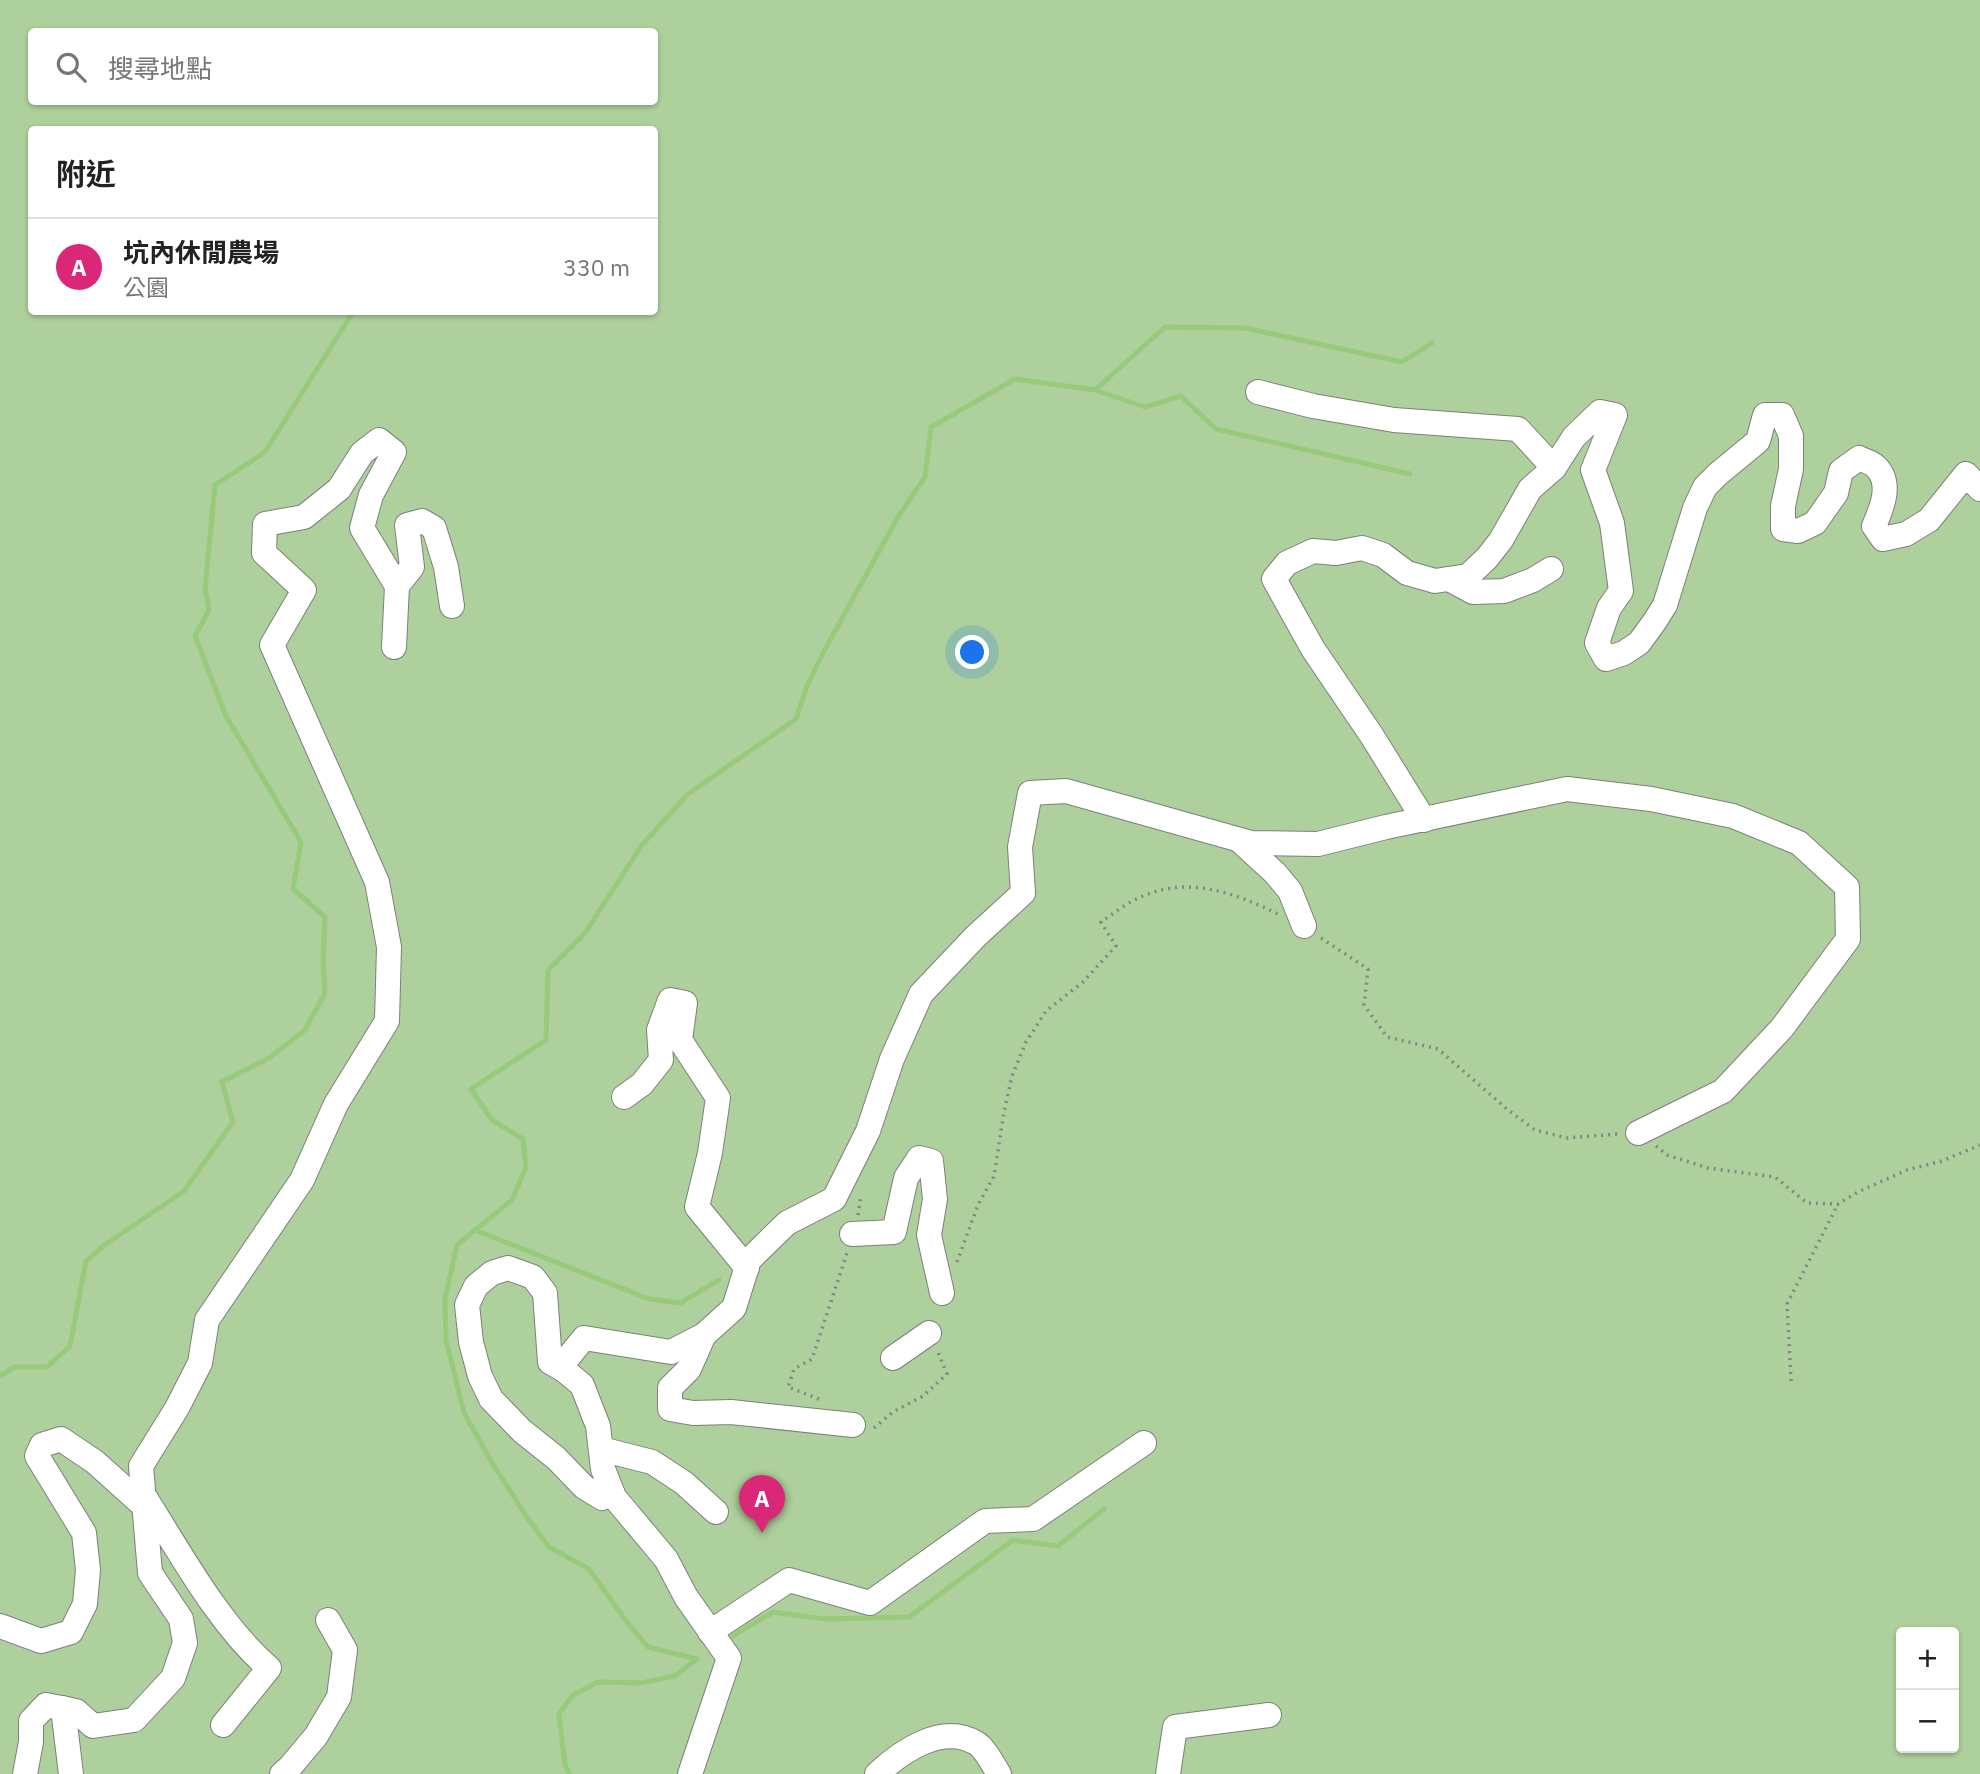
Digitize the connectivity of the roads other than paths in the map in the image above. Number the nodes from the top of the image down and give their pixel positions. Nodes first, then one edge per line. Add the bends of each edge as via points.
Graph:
1 (1258, 392) dead end
2 (1554, 468) junction
3 (1980, 488) edge
4 (1551, 569) dead end
5 (1449, 579) junction
6 (397, 586) junction
7 (452, 606) dead end
8 (394, 648) dead end
9 (1424, 820) junction
10 (1239, 840) junction
11 (1304, 926) road end
12 (624, 1097) dead end
13 (1638, 1133) road end
14 (852, 1234) road end
15 (747, 1268) junction
16 (942, 1293) road end
17 (929, 1333) road end
18 (704, 1335) junction
19 (893, 1358) dead end
20 (564, 1370) junction
21 (853, 1425) road end
22 (1144, 1443) dead end
23 (601, 1449) junction
24 (612, 1492) junction
25 (144, 1501) junction
26 (716, 1512) dead end
27 (328, 1620) dead end
28 (0, 1626) edge
29 (710, 1632) junction
30 (63, 1709) junction
31 (1269, 1715) dead end
32 (223, 1725) dead end
33 (25, 1774) edge
34 (71, 1774) edge
35 (282, 1774) edge
36 (690, 1774) edge
37 (877, 1774) edge
38 (999, 1774) edge
39 (1168, 1774) edge

1 - 2 lane via 1394,420 1518,429
2 - 3 lane via 1574,437 1600,412 1615,415 1593,470 1612,523 1621,591 1609,608 1597,643 1606,659 1639,643 1655,621 1665,605 1705,487 1758,441 1765,415 1782,415 1791,436 1783,529 1798,531 1815,523 1836,493 1841,471 1859,458 1875,465 1884,479 1884,506 1874,526 1883,539 1906,534 1929,520 1966,474
2 - 5 lane via 1530,489 1487,558 1468,576
4 - 5 lane via 1504,591 1473,592
5 - 9 lane via 1436,581 1407,573 1383,555 1362,548 1313,551 1287,562 1274,579 1313,649
6 - 7 lane via 412,567 407,525 422,521 434,528
6 - 8 lane
6 - 25 lane via 362,528 371,495 394,453 379,440 362,453 339,489 304,517 265,524 264,553 304,590 272,645 377,882 389,947 387,1021 336,1104 302,1180 207,1320 200,1363 141,1466
9 - 10 lane via 1318,844
9 - 13 lane via 1567,789 1651,799 1733,816 1799,843 1846,887 1848,939 1782,1028 1723,1091
10 - 11 lane via 1290,891
10 - 15 lane via 1066,791 1030,793 1020,847 1023,893 921,994 892,1059 868,1131 834,1199 787,1223
12 - 15 lane via 642,1084 661,1060 659,1030 670,1000 685,1003 680,1040 718,1098 697,1207
14 - 16 lane via 894,1232 906,1178 919,1158 931,1161 935,1199 929,1235
15 - 18 lane via 734,1308
17 - 19 lane
18 - 20 lane via 671,1352 584,1338 566,1360
18 - 21 lane via 689,1368 670,1388 670,1409
20 - 23 lane via 582,1385 598,1426
20 - 24 lane via 550,1362 545,1293 533,1277 508,1268 476,1286 467,1305 471,1342 491,1399 584,1487 602,1498
22 - 29 lane via 1033,1519 985,1521 870,1603 789,1580
23 - 24 lane
23 - 26 lane via 652,1462
24 - 29 lane via 666,1559
25 - 28 lane via 61,1439 42,1445 37,1456 84,1533 85,1604 71,1632 41,1641
25 - 30 lane via 150,1573 181,1619 185,1643 173,1678 134,1720 93,1726 76,1711
25 - 32 lane via 220,1614 269,1668
27 - 35 lane via 345,1650 339,1697 316,1736
29 - 36 lane via 729,1658
30 - 33 lane via 46,1705 32,1721
30 - 34 lane
31 - 39 lane via 1175,1727
37 - 38 lane via 927,1740 951,1735 978,1743

